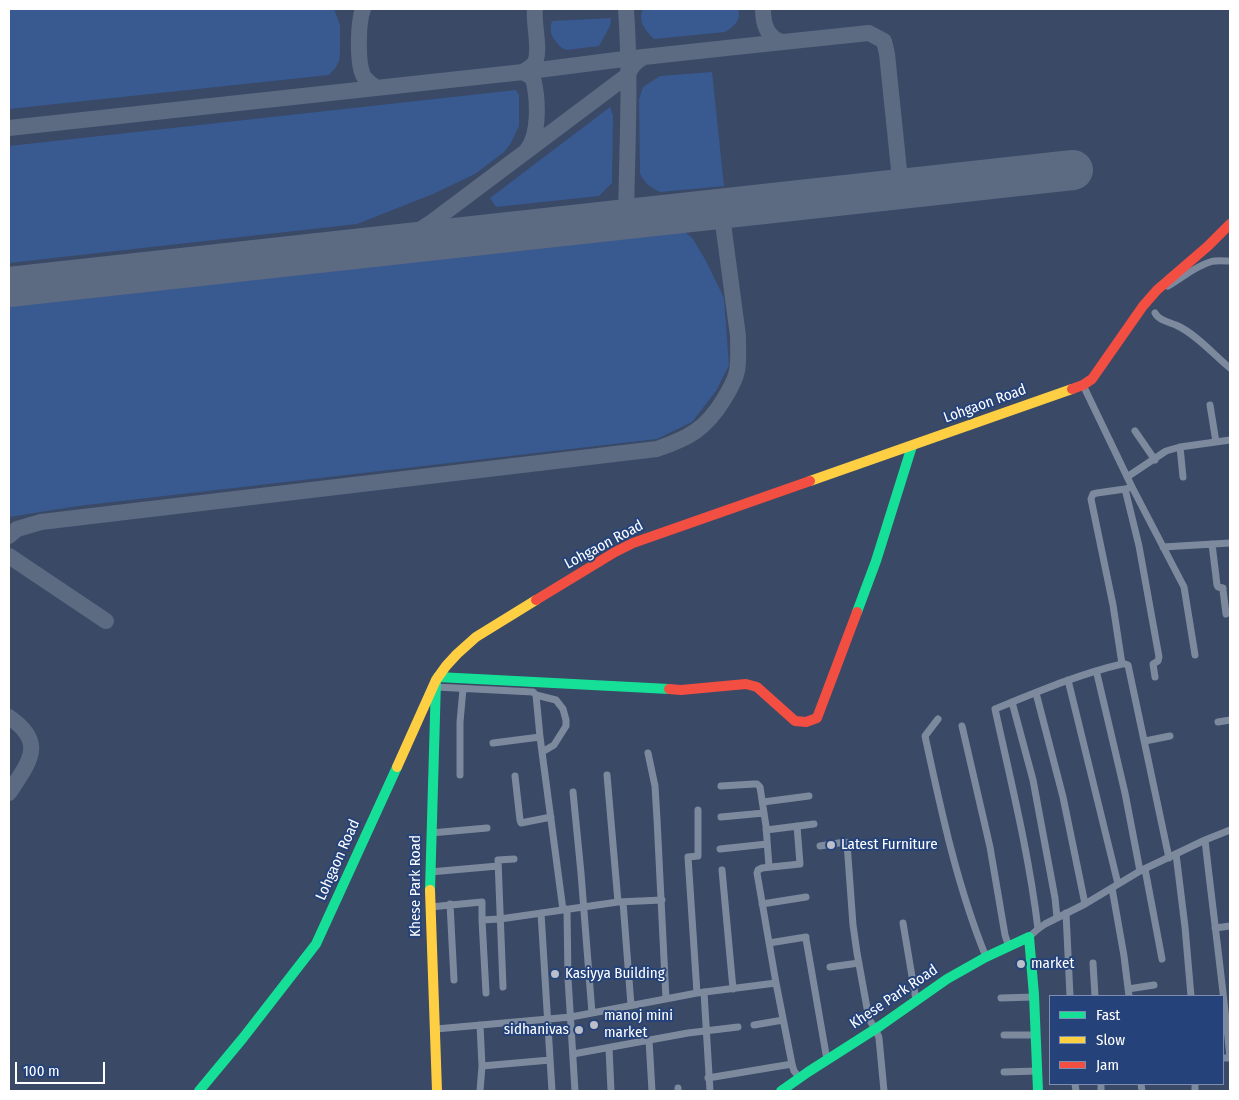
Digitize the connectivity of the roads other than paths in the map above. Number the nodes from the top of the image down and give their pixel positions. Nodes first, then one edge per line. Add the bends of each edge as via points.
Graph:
1 (1230, 224) edge
2 (1230, 261) edge
3 (1157, 290) junction
4 (1155, 312) dead end
5 (1230, 368) edge
6 (1083, 385) junction
7 (1210, 405) dead end
8 (1136, 431) dead end
9 (1230, 440) edge
10 (1216, 442) junction
11 (912, 446) junction
12 (1180, 448) junction
13 (1155, 460) junction
14 (1127, 477) junction
15 (1184, 477) dead end
16 (1129, 488) junction
17 (1230, 543) edge
18 (1212, 544) junction
19 (1164, 547) junction
20 (1226, 614) dead end
21 (1195, 655) dead end
22 (1122, 664) junction
23 (1097, 671) junction
24 (1155, 677) dead end
25 (1068, 680) junction
26 (437, 681) junction
27 (463, 689) junction
28 (1036, 693) junction
29 (536, 695) junction
30 (1012, 702) junction
31 (938, 719) dead end
32 (1230, 720) edge
33 (1218, 722) dead end
34 (962, 726) dead end
35 (540, 736) junction
36 (1170, 736) dead end
37 (1145, 741) junction
38 (493, 744) dead end
39 (542, 752) junction
40 (648, 753) dead end
41 (607, 774) dead end
42 (460, 776) dead end
43 (515, 776) dead end
44 (721, 786) dead end
45 (573, 792) dead end
46 (809, 796) dead end
47 (762, 802) junction
48 (698, 810) dead end
49 (764, 813) junction
50 (551, 817) junction
51 (721, 817) dead end
52 (814, 824) dead end
53 (797, 826) junction
54 (487, 828) dead end
55 (766, 830) junction
56 (1230, 830) edge
57 (430, 833) junction
58 (1205, 840) junction
59 (767, 844) junction
60 (820, 846) dead end
61 (720, 849) dead end
62 (1173, 856) junction
63 (514, 859) dead end
64 (498, 866) junction
65 (769, 867) junction
66 (722, 870) dead end
67 (1143, 870) junction
68 (430, 872) junction
69 (1115, 886) junction
70 (806, 897) dead end
71 (662, 900) junction
72 (621, 902) junction
73 (450, 904) junction
74 (762, 904) junction
75 (1085, 904) junction
76 (430, 906) junction
77 (584, 907) junction
78 (565, 909) junction
79 (541, 913) junction
80 (1066, 913) junction
81 (1057, 918) junction
82 (500, 919) junction
83 (482, 920) junction
84 (903, 923) dead end
85 (1230, 926) edge
86 (1215, 928) junction
87 (1038, 929) junction
88 (1029, 937) junction
89 (769, 943) junction
90 (1009, 947) junction
91 (986, 957) junction
92 (1162, 959) dead end
93 (859, 963) junction
94 (1093, 963) dead end
95 (830, 967) dead end
96 (454, 980) dead end
97 (776, 983) junction
98 (1154, 985) dead end
99 (503, 986) dead end
100 (733, 989) junction
101 (1129, 992) edge
102 (486, 993) dead end
103 (701, 993) junction
104 (1070, 995) edge
105 (1095, 995) edge
106 (1190, 995) edge
107 (1224, 995) edge
108 (1034, 997) junction
109 (1001, 998) dead end
110 (1224, 998) edge
111 (666, 999) junction
112 (916, 1000) junction
113 (631, 1005) junction
114 (592, 1013) junction
115 (571, 1017) junction
116 (548, 1020) junction
117 (783, 1020) junction
118 (480, 1025) junction
119 (754, 1025) dead end
120 (738, 1027) dead end
121 (874, 1028) junction
122 (436, 1029) junction
123 (705, 1030) junction
124 (1004, 1035) dead end
125 (1035, 1035) junction
126 (649, 1040) junction
127 (609, 1048) junction
128 (573, 1054) junction
129 (1230, 1058) edge
130 (550, 1060) junction
131 (827, 1060) junction
132 (792, 1064) junction
133 (482, 1066) junction
134 (1037, 1070) junction
135 (1004, 1072) dead end
136 (708, 1078) junction
137 (800, 1078) junction
138 (199, 1091) edge
139 (437, 1091) edge
140 (480, 1091) edge
141 (552, 1091) edge
142 (574, 1091) edge
143 (611, 1091) edge
144 (652, 1091) edge
145 (710, 1091) edge
146 (781, 1091) edge
147 (884, 1091) edge
148 (1038, 1091) edge

1 - 3 street, Lohgaon Road
2 - 3 street via 1212,261
3 - 6 street, Lohgaon Road via 1100,369
4 - 5 street via 1156,316 1187,331
6 - 11 street, Lohgaon Road
6 - 14 street
7 - 10 street
8 - 13 street
9 - 10 street
10 - 12 street
11 - 26 street, Lohgaon Road via 633,543 470,640
11 - 26 street via 876,562 832,681 817,718 812,721 795,721 757,687 746,684 681,690
12 - 13 street via 1166,451
12 - 15 street
13 - 14 street
14 - 16 street
16 - 19 street
16 - 22 street via 1093,494 1091,499
16 - 24 street via 1159,657 1153,664
17 - 18 street
18 - 19 street
18 - 20 street via 1217,585 1223,588
19 - 21 street via 1184,587
22 - 23 street
22 - 37 street via 1130,668
23 - 25 street
23 - 67 street
25 - 28 street
25 - 69 street
26 - 27 street
26 - 57 street, Khese Park Road
26 - 138 street, Lohgaon Road via 316,944
27 - 29 street via 533,692
27 - 42 street
28 - 30 street
28 - 75 street via 1063,797
29 - 35 street
29 - 39 street via 556,700 562,706 566,720 566,726 554,745
30 - 81 street via 1033,780
30 - 87 street via 995,709 1022,830
31 - 91 street via 925,736 948,839
32 - 33 street
34 - 90 street
35 - 38 street
35 - 39 street
36 - 37 street
37 - 62 street
39 - 50 street
40 - 71 street via 655,786
41 - 72 street
43 - 50 street via 521,823
44 - 47 street via 757,784
45 - 77 street
46 - 47 street
47 - 49 street
48 - 103 street via 698,856 688,857
49 - 51 street
49 - 55 street
50 - 78 street
52 - 53 street
53 - 55 street
53 - 65 street via 800,864
54 - 57 street
55 - 59 street
56 - 58 street
57 - 68 street, Khese Park Road
58 - 62 street
58 - 86 street
59 - 61 street
59 - 65 street
60 - 93 street via 847,843
62 - 67 street
62 - 106 street via 1185,927
63 - 64 street via 498,860
64 - 68 street
64 - 82 street
65 - 74 street via 757,873
66 - 100 street
67 - 69 street
67 - 92 street
68 - 76 street, Khese Park Road
69 - 75 street
69 - 101 street
70 - 74 street
71 - 72 street
71 - 111 street
72 - 77 street
72 - 113 street
73 - 76 street
73 - 83 street via 482,902
73 - 96 street
74 - 89 street
75 - 80 street
76 - 122 street, Khese Park Road
77 - 78 street
77 - 114 street
78 - 79 street
78 - 115 street
79 - 82 street
79 - 116 street
80 - 81 street
80 - 104 street
81 - 87 street
82 - 83 street
82 - 99 street
83 - 102 street
84 - 112 street
85 - 86 street
86 - 107 street
87 - 88 street
88 - 90 street, Khese Park Road
88 - 108 street
89 - 97 street
89 - 131 street via 806,938
90 - 91 street, Khese Park Road
91 - 112 street, Khese Park Road
93 - 95 street
93 - 121 street via 869,1019
94 - 105 street
97 - 100 street
97 - 117 street
98 - 101 street
100 - 103 street
103 - 111 street
103 - 123 street
108 - 109 street
108 - 125 street
110 - 129 street
111 - 113 street
112 - 121 street, Khese Park Road
113 - 114 street
114 - 115 street
115 - 116 street
115 - 128 street
116 - 118 street
116 - 130 street
117 - 119 street
117 - 132 street
118 - 122 street
118 - 133 street
120 - 123 street
121 - 131 street, Khese Park Road
121 - 147 street via 879,1038
122 - 139 street, Khese Park Road
123 - 126 street
123 - 136 street
124 - 125 street
125 - 134 street
126 - 127 street
126 - 144 street
127 - 128 street
127 - 143 street
128 - 142 street
130 - 133 street
130 - 141 street
131 - 137 street, Khese Park Road
132 - 136 street
132 - 137 street
133 - 140 street
134 - 135 street
134 - 148 street
136 - 145 street
137 - 146 street, Khese Park Road

